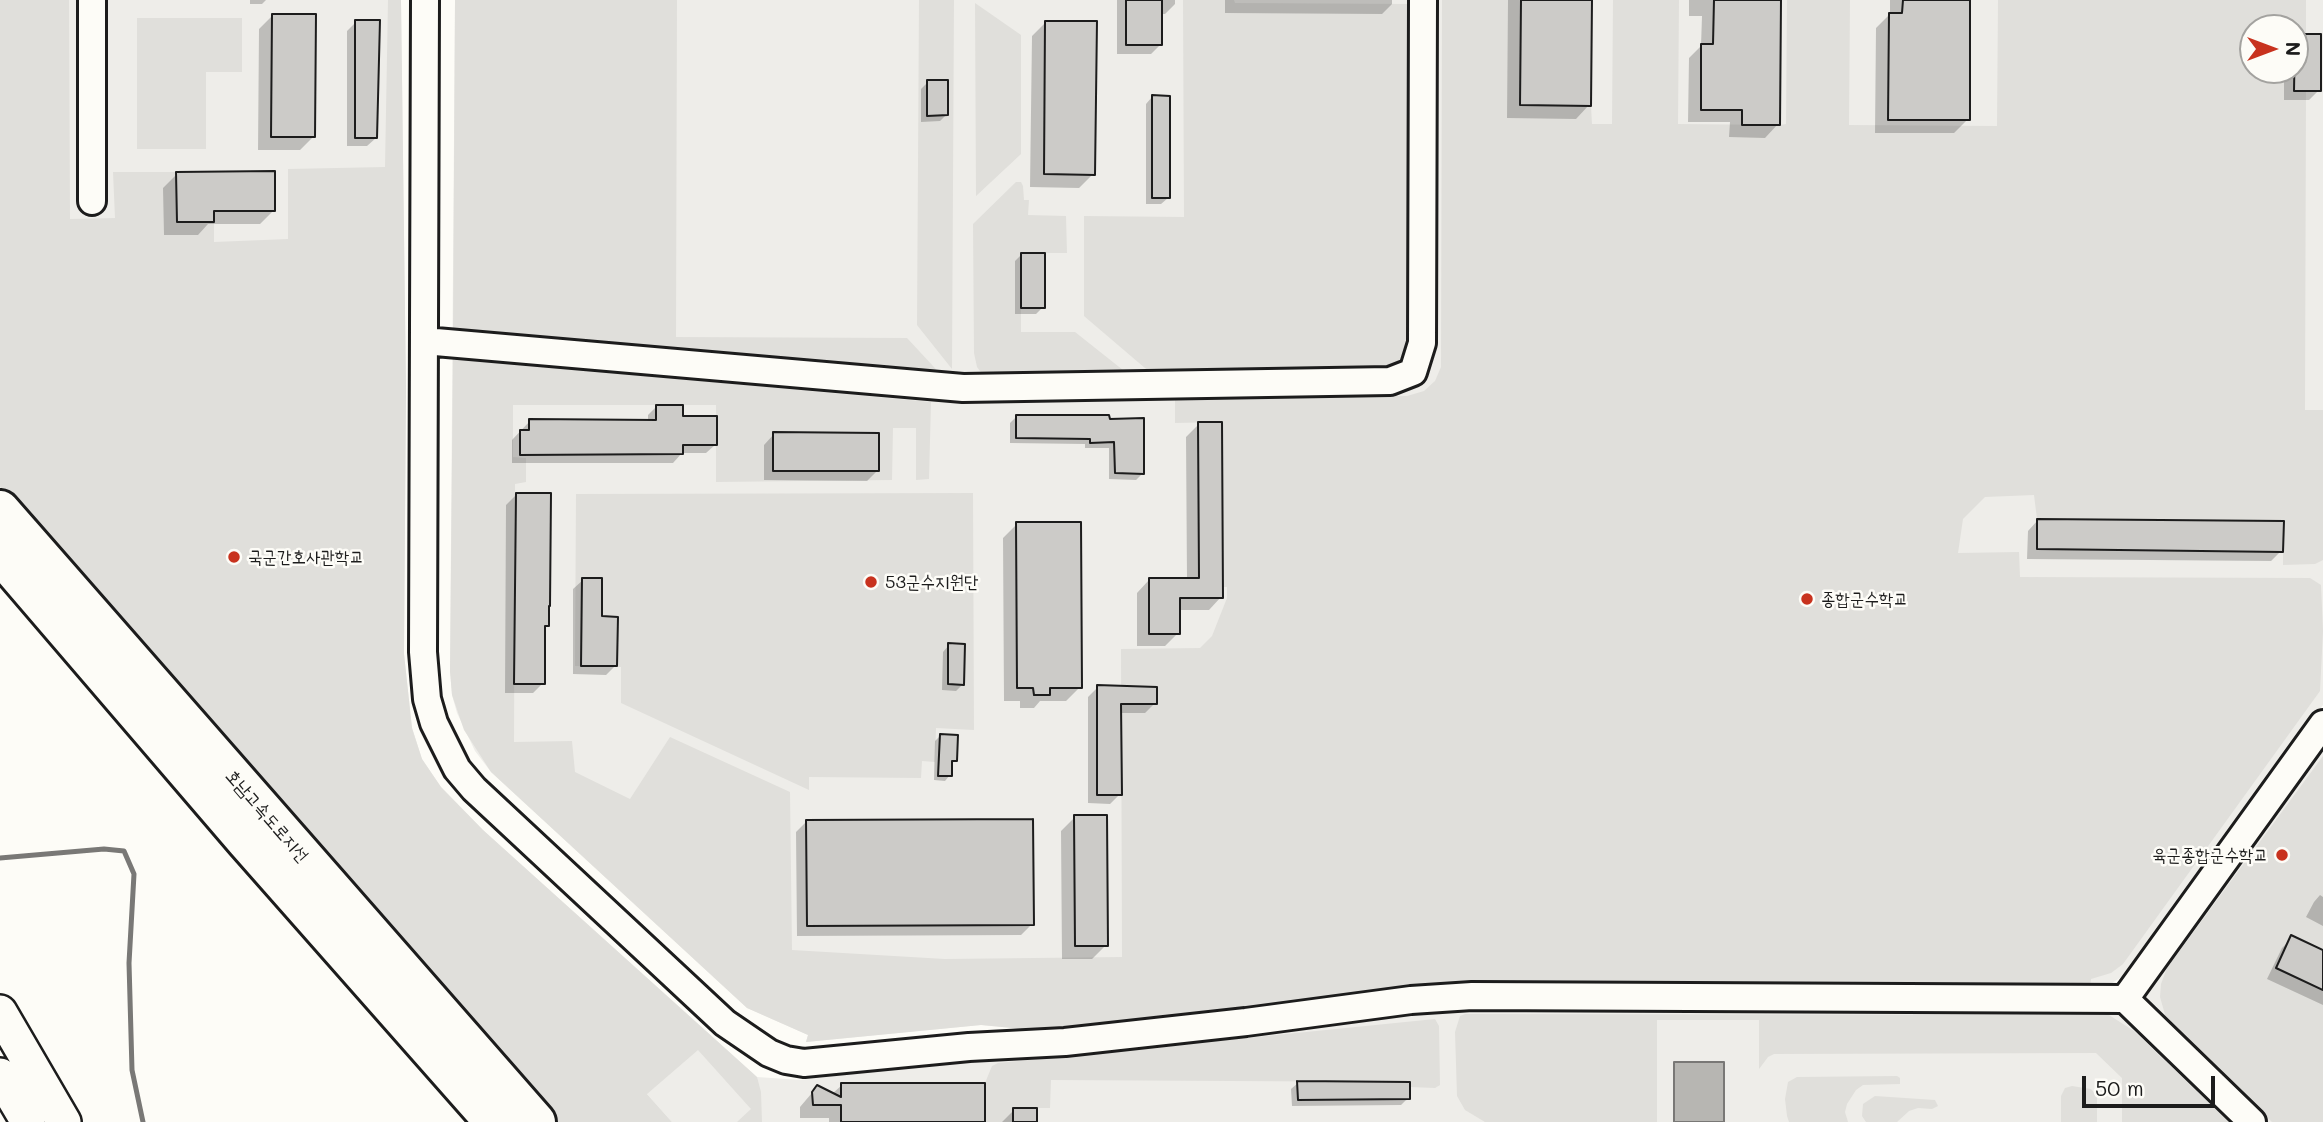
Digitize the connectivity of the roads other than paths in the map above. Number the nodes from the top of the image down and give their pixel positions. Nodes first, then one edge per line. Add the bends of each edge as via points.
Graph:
1 (92, 0) edge
2 (425, 0) edge
3 (1423, 0) edge
4 (92, 201) dead end
5 (424, 341) junction
6 (0, 510) edge
7 (0, 554) edge
8 (2323, 724) edge
9 (2125, 999) junction
10 (0, 1012) edge
11 (0, 1075) edge
12 (28, 1122) edge
13 (64, 1122) edge
14 (494, 1122) edge
15 (536, 1122) edge
16 (2252, 1122) edge

1 - 4 street
2 - 5 street
3 - 5 street via 1422,343 1413,372 1390,381 962,388
5 - 9 street via 423,652 427,699 444,746 474,789 715,1014 769,1054 804,1063 1065,1042 1472,996
6 - 15 highway, 호남고속도로지선
7 - 14 highway, 호남고속도로지선
8 - 9 street
9 - 16 street
10 - 13 main road
11 - 12 main road

